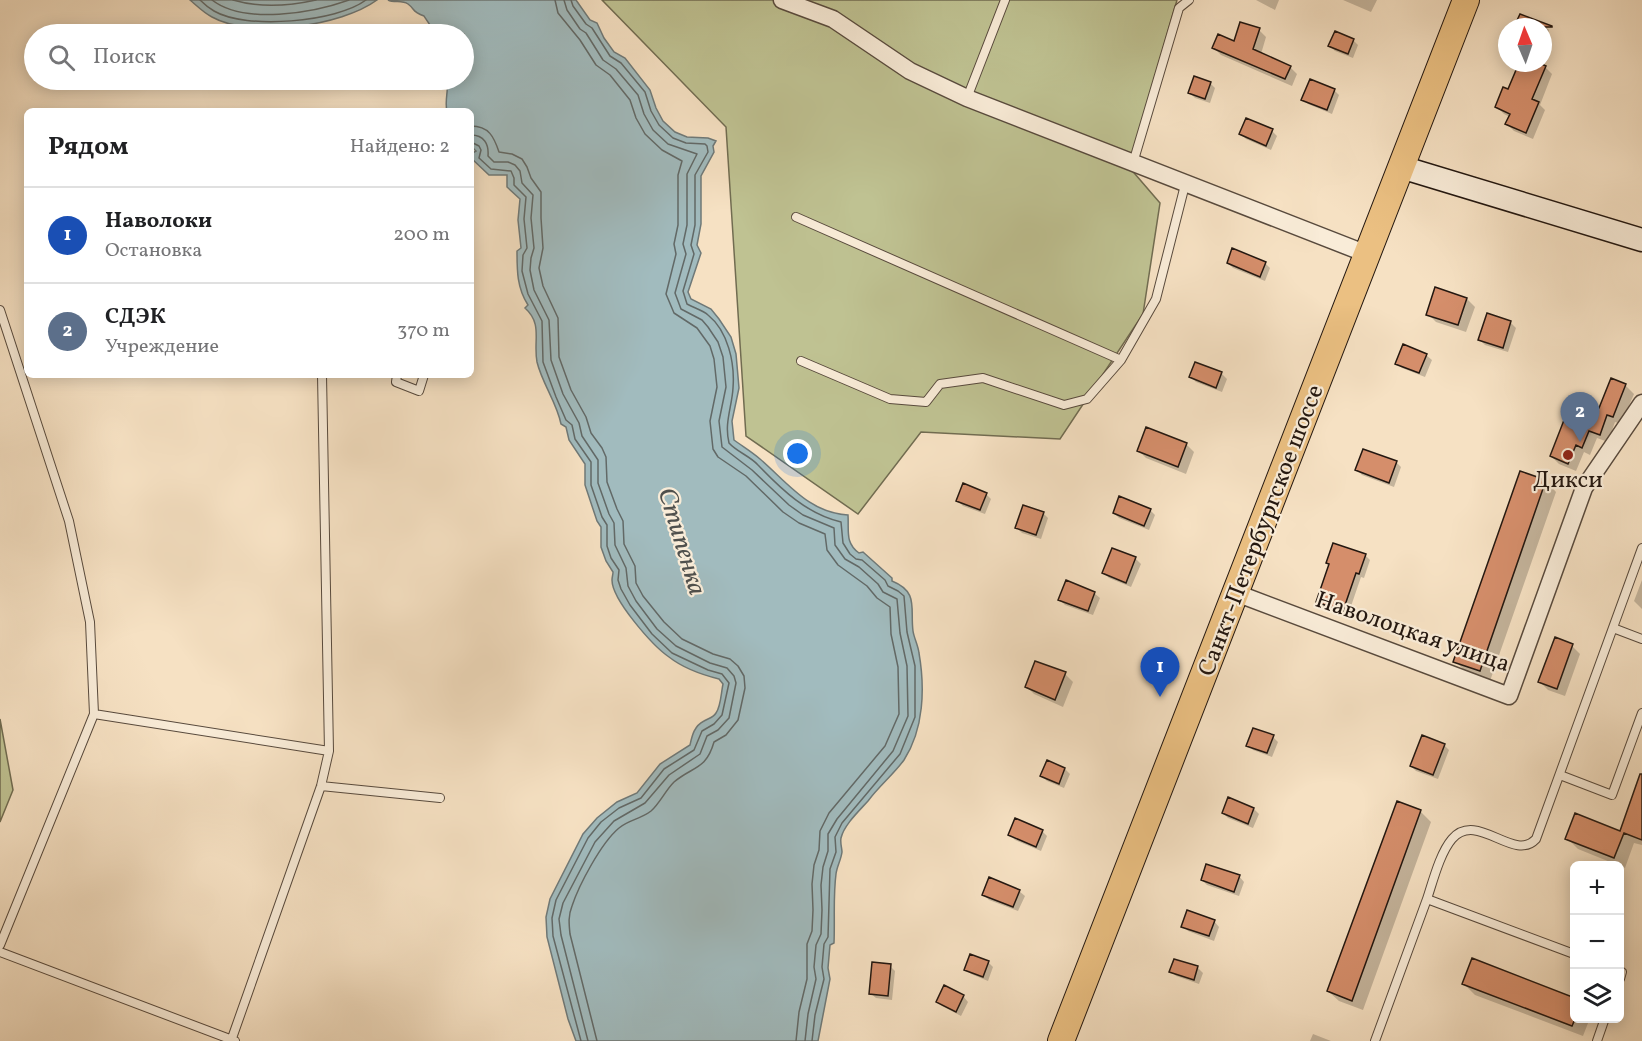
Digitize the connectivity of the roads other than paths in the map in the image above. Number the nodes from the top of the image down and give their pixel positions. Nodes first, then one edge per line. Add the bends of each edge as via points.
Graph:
1 (782, 0) edge
2 (1005, 0) edge
3 (1189, 0) edge
4 (1466, 0) edge
5 (967, 98) junction
6 (1133, 164) junction
7 (1401, 167) junction
8 (1185, 185) junction
9 (796, 217) dead end
10 (1642, 240) edge
11 (1367, 254) junction
12 (0, 310) edge
13 (1121, 360) junction
14 (801, 361) dead end
15 (322, 378) edge
16 (397, 378) edge
17 (423, 378) edge
18 (1642, 403) edge
19 (1642, 548) edge
20 (1236, 593) junction
21 (1613, 628) junction
22 (1642, 639) edge
23 (1642, 713) edge
24 (94, 714) junction
25 (329, 751) junction
26 (1560, 775) junction
27 (321, 786) junction
28 (440, 798) dead end
29 (1427, 899) junction
30 (0, 945) edge
31 (0, 952) edge
32 (1570, 952) edge
33 (1603, 1023) edge
34 (232, 1041) edge
35 (1061, 1041) edge
36 (1375, 1041) edge
37 (1597, 1041) edge

1 - 5 street via 833,19 910,71
2 - 5 lane
3 - 6 lane via 1179,8
4 - 7 main road, Санкт-Петербургское шоссе
5 - 6 street
6 - 8 street
7 - 10 street
7 - 11 main road, Санкт-Петербургское шоссе
8 - 11 street
8 - 13 lane via 1156,299
9 - 13 lane
11 - 20 main road, Санкт-Петербургское шоссе
12 - 24 lane via 69,521 90,622
13 - 14 lane via 1087,399 1064,405 983,378 940,384 926,402 890,399
15 - 25 lane
16 - 17 lane via 396,382 419,392
18 - 20 street, Наволоцкая улица via 1584,488 1509,696
19 - 21 lane
20 - 35 main road, Санкт-Петербургское шоссе
21 - 22 lane
21 - 26 lane
23 - 26 lane via 1612,795
24 - 25 lane
24 - 30 lane
25 - 27 lane
26 - 29 lane via 1532,843 1520,846 1475,830 1463,830 1446,846
27 - 28 lane
27 - 34 lane
29 - 32 lane
29 - 36 lane
31 - 34 lane
33 - 37 lane

